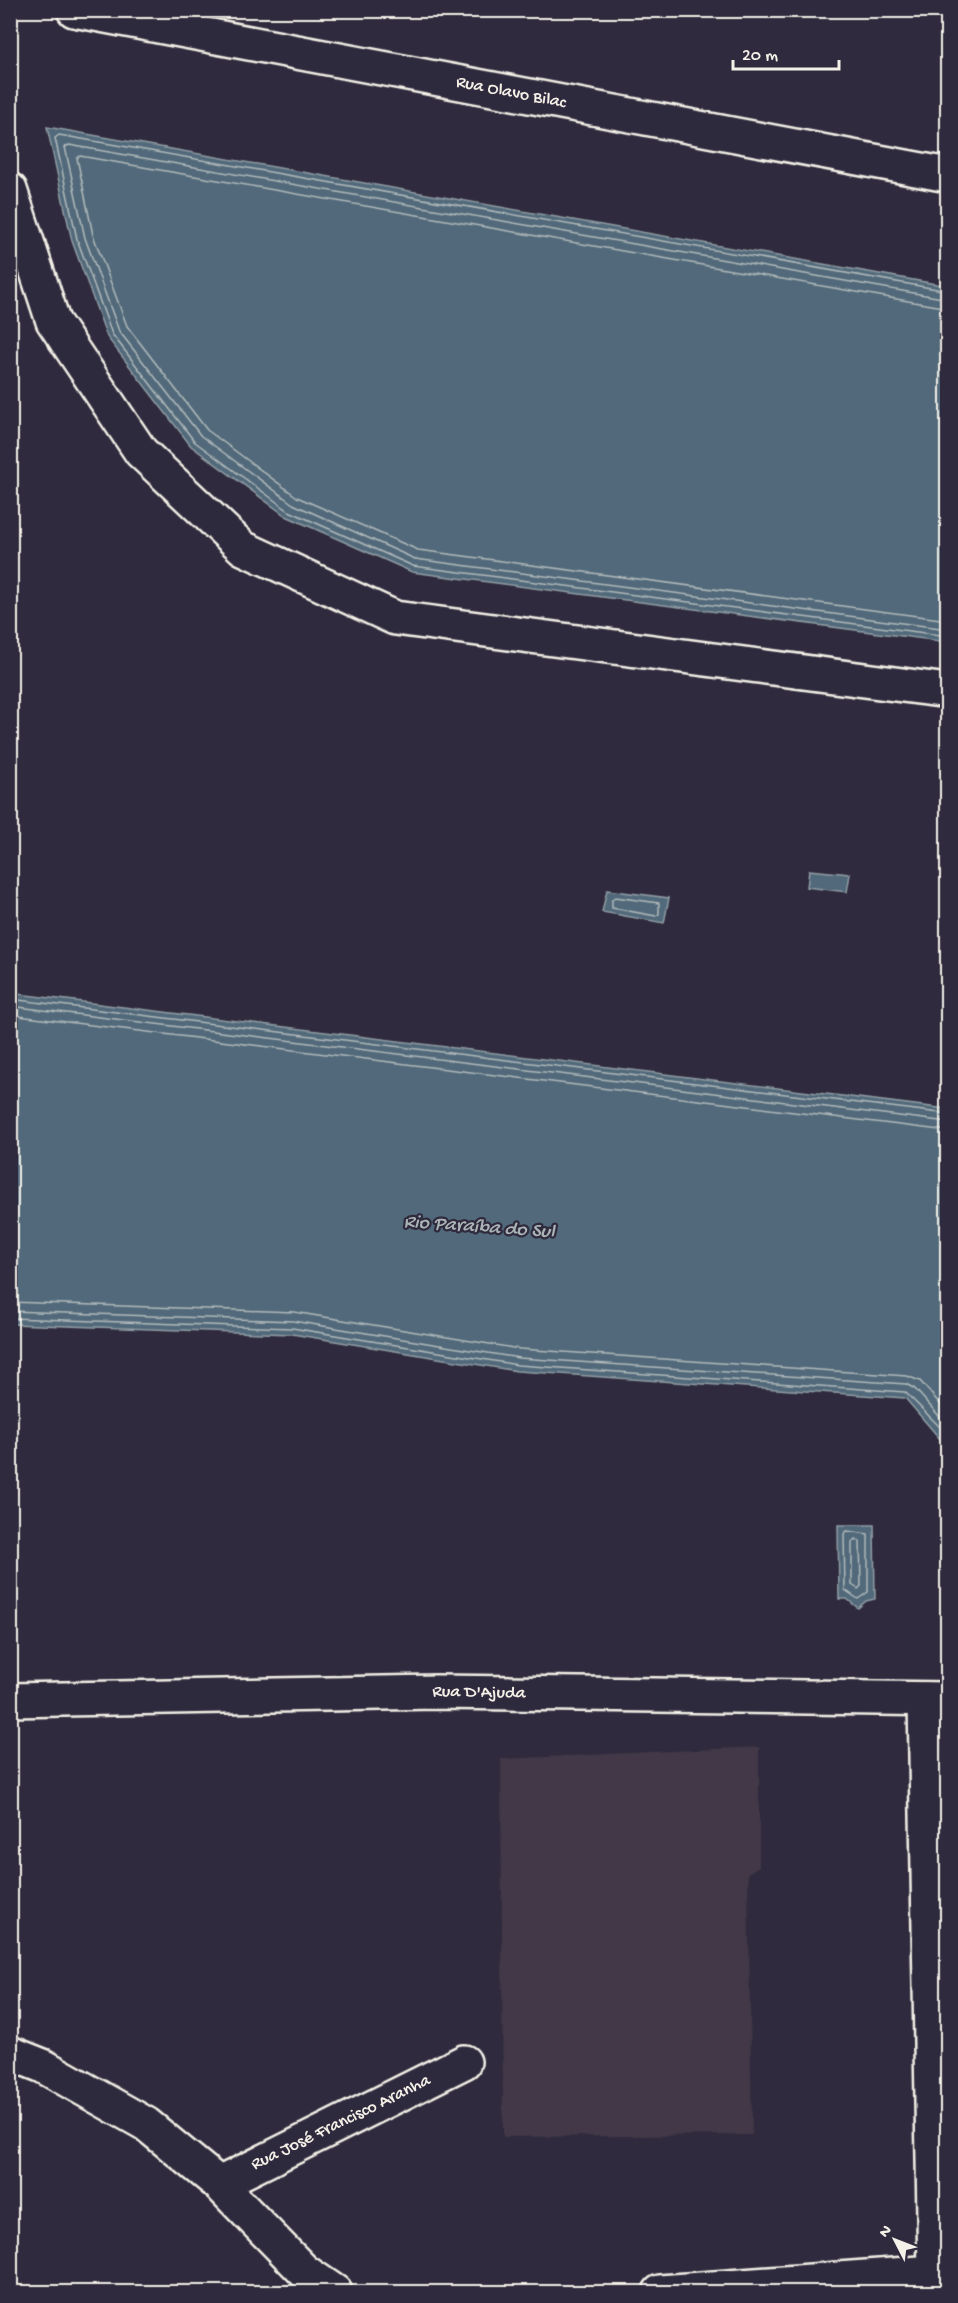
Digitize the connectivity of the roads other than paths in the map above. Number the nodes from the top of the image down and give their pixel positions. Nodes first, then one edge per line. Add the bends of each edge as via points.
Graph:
1 (74, 10) edge
2 (948, 176) edge
3 (10, 190) edge
4 (948, 691) edge
5 (936, 1699) edge
6 (10, 1700) edge
7 (10, 2053) edge
8 (464, 2062) dead end
9 (219, 2184) junction
10 (941, 2272) edge
11 (335, 2292) edge
12 (660, 2292) edge

1 - 2 street, Rua Olavo Bilac
3 - 4 street via 53,321 141,452 243,548 395,618
5 - 6 street, Rua D'Ajuda via 436,1692
5 - 10 street
7 - 9 street via 43,2066 146,2124
8 - 9 street, Rua José Francisco Aranha
9 - 11 street via 304,2271
10 - 12 street

